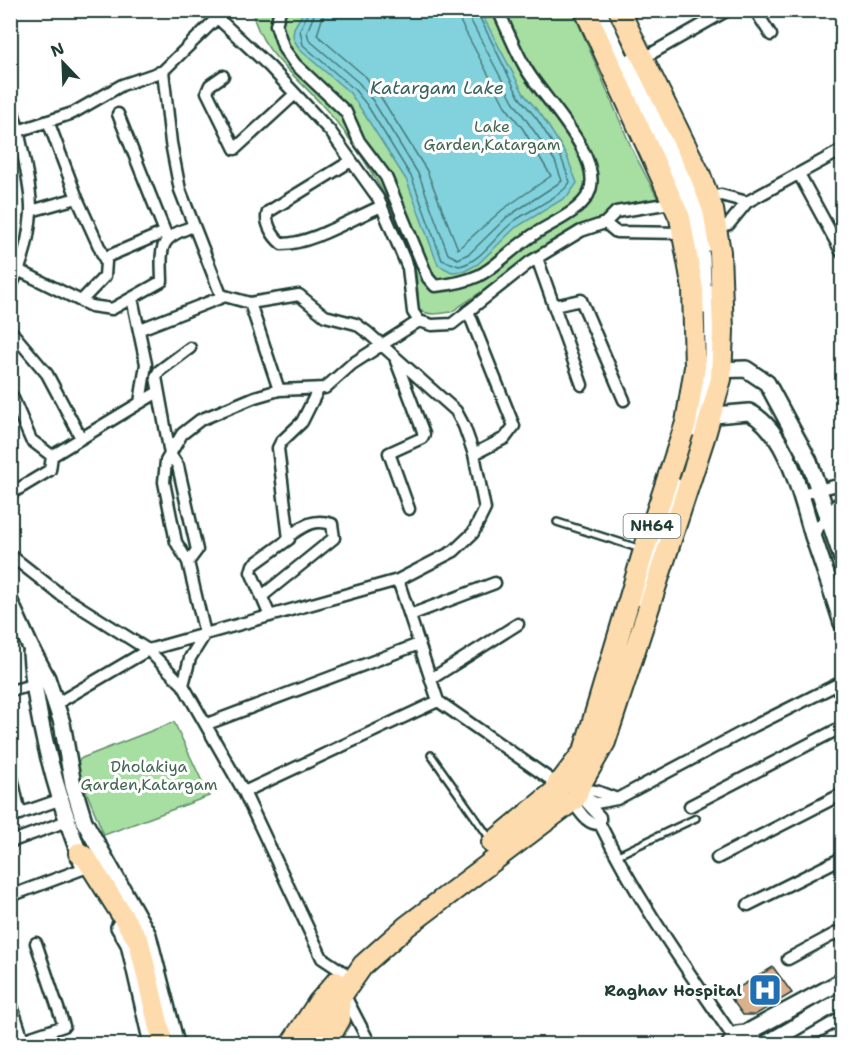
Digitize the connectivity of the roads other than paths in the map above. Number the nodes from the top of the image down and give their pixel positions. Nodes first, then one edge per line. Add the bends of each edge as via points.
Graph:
1 (280, 10) edge
2 (498, 10) edge
3 (585, 10) edge
4 (598, 10) edge
5 (610, 10) edge
6 (619, 10) edge
7 (728, 10) edge
8 (755, 10) edge
9 (213, 14) edge
10 (771, 35) dead end
11 (638, 61) junction
12 (163, 71) junction
13 (223, 76) dead end
14 (294, 95) junction
15 (10, 103) edge
16 (118, 114) dead end
17 (48, 121) junction
18 (18, 131) junction
19 (843, 150) edge
20 (351, 160) junction
21 (799, 174) junction
22 (77, 198) junction
23 (692, 200) junction
24 (747, 202) junction
25 (382, 206) junction
26 (31, 211) junction
27 (605, 223) junction
28 (194, 226) junction
29 (701, 231) junction
30 (166, 234) junction
31 (843, 253) edge
32 (104, 258) junction
33 (537, 258) junction
34 (20, 271) junction
35 (10, 288) edge
36 (225, 296) junction
37 (132, 298) junction
38 (81, 301) junction
39 (250, 303) junction
40 (554, 306) junction
41 (468, 311) junction
42 (419, 321) junction
43 (143, 328) dead end
44 (10, 330) edge
45 (380, 345) junction
46 (190, 348) dead end
47 (396, 360) junction
48 (708, 369) junction
49 (582, 385) dead end
50 (279, 390) junction
51 (318, 390) junction
52 (158, 392) junction
53 (12, 396) edge
54 (624, 399) dead end
55 (141, 403) junction
56 (698, 417) junction
57 (81, 438) junction
58 (170, 454) junction
59 (474, 454) junction
60 (51, 456) junction
61 (843, 484) edge
62 (821, 489) junction
63 (10, 494) edge
64 (801, 494) junction
65 (843, 499) edge
66 (409, 509) dead end
67 (829, 515) junction
68 (557, 522) dead end
69 (813, 534) junction
70 (289, 536) junction
71 (644, 550) junction
72 (10, 555) edge
73 (843, 558) edge
74 (189, 562) junction
75 (398, 580) junction
76 (495, 583) dead end
77 (261, 597) junction
78 (10, 602) edge
79 (410, 615) junction
80 (270, 616) junction
81 (843, 623) edge
82 (518, 624) dead end
83 (205, 634) junction
84 (419, 644) junction
85 (31, 648) junction
86 (148, 650) junction
87 (431, 679) junction
88 (843, 682) edge
89 (183, 685) junction
90 (33, 686) junction
91 (10, 691) edge
92 (438, 701) junction
93 (56, 704) junction
94 (207, 724) junction
95 (843, 726) edge
96 (431, 755) dead end
97 (589, 756) junction
98 (10, 768) edge
99 (244, 792) junction
100 (567, 792) junction
101 (843, 794) edge
102 (60, 800) junction
103 (690, 806) dead end
104 (15, 815) edge
105 (696, 818) dead end
106 (67, 821) junction
107 (10, 842) edge
108 (493, 843) junction
109 (616, 856) junction
110 (717, 858) dead end
111 (843, 858) edge
112 (87, 865) junction
113 (10, 896) edge
114 (747, 905) dead end
115 (843, 930) edge
116 (36, 943) dead end
117 (788, 959) dead end
118 (843, 981) edge
119 (334, 995) junction
120 (10, 1000) edge
121 (843, 1000) edge
122 (843, 1030) edge
123 (23, 1040) junction
124 (732, 1040) edge
125 (10, 1044) edge
126 (152, 1044) edge
127 (163, 1044) edge
128 (176, 1044) edge
129 (291, 1044) edge
130 (297, 1044) edge
131 (308, 1044) edge
132 (326, 1044) edge
133 (370, 1044) edge
134 (759, 1044) edge
135 (766, 1044) edge
136 (816, 1044) edge

1 - 2 street via 276,25 284,49 346,112 359,141 386,177 428,278 435,286 479,278 533,235 579,207 589,193 590,169 584,151 527,70
3 - 23 highway, NH64
4 - 23 main road
5 - 11 main road
6 - 11 highway, NH64
7 - 11 street
8 - 10 street
9 - 12 street
9 - 14 street
11 - 23 highway, NH64
12 - 17 street via 122,85 73,113
12 - 28 street via 180,190
13 - 14 street via 207,92 235,149
14 - 20 street via 330,131
15 - 18 street
16 - 30 street
17 - 18 street
17 - 22 street
18 - 26 street
19 - 21 street
20 - 25 street
20 - 25 street via 268,212 273,234 282,244 289,244
21 - 24 street
21 - 31 street
22 - 26 street
22 - 32 street
23 - 24 street via 721,195
23 - 27 street via 616,212
23 - 29 highway, NH64
23 - 29 highway, NH64
24 - 29 street via 729,224
25 - 42 street via 408,268 414,312
26 - 34 street
27 - 29 street via 616,232
27 - 33 street via 581,231
28 - 30 street
28 - 36 street via 221,295
29 - 48 highway, NH64 via 693,289
29 - 48 highway, NH64 via 723,331
30 - 32 street
30 - 37 street via 162,245 162,281
32 - 38 street via 105,276
33 - 40 street
33 - 41 street
34 - 35 street
34 - 38 street
36 - 39 street
36 - 43 street
37 - 38 street via 112,309
37 - 55 street via 146,364
39 - 45 street via 299,294 325,316 356,324
39 - 50 street
40 - 49 street
40 - 54 street via 581,300
41 - 42 street via 452,324
41 - 59 street via 514,426 505,438
42 - 45 street
44 - 57 street via 47,374
45 - 47 street
45 - 51 street
46 - 52 street via 157,374
47 - 59 street via 456,411
47 - 66 street via 424,434 389,453
48 - 56 highway, NH64
48 - 62 main road via 746,369 767,383
50 - 51 street
50 - 58 street via 200,420 182,434
51 - 70 street via 302,422 279,446
52 - 55 street
52 - 58 street
53 - 60 street via 31,440
55 - 57 street
56 - 64 main road via 737,411 756,416 782,448
56 - 71 highway, NH64
56 - 97 main road via 646,578 648,587
56 - 97 highway, NH64 via 605,742
57 - 60 street
58 - 74 street via 164,482 176,542
58 - 74 street via 178,465 197,550
59 - 75 street via 485,509 481,522 454,551
60 - 63 street via 50,470
61 - 62 street
62 - 64 street
62 - 67 main road
64 - 69 main road
65 - 67 street
67 - 69 street
67 - 73 main road
68 - 71 lane
69 - 81 main road
70 - 77 street via 251,568
70 - 77 street via 320,520 332,524 334,538
71 - 97 highway, NH64
72 - 86 street via 61,596
74 - 83 street
75 - 79 street
75 - 80 street
76 - 79 street
77 - 80 street
78 - 85 main road
79 - 84 street
80 - 83 street
82 - 87 street
83 - 86 street
83 - 89 street via 190,658
84 - 87 street
84 - 94 street
85 - 90 main road
85 - 93 main road
86 - 89 street
86 - 93 street
87 - 92 street
88 - 100 street via 617,799 596,791
89 - 94 street
90 - 91 street
90 - 102 main road
92 - 99 street
92 - 100 street
93 - 128 main road via 78,805 148,935
94 - 99 street
95 - 103 street
96 - 108 lane
97 - 100 highway, NH64
98 - 104 street
99 - 119 street via 322,958
100 - 108 highway, NH64
100 - 109 street via 600,817
100 - 119 highway, NH64 via 407,926
101 - 110 street
102 - 104 street
102 - 106 main road
105 - 109 lane
106 - 107 street
106 - 112 main road
108 - 119 highway, NH64 via 390,925
109 - 124 street
111 - 114 street
112 - 113 street
112 - 126 main road via 129,944
112 - 127 highway via 139,942
115 - 117 street
116 - 123 street via 64,1025
118 - 124 main road
119 - 129 highway via 318,1003
119 - 130 highway, NH64
119 - 131 highway, NH64
119 - 132 highway via 340,1018
119 - 133 street
120 - 123 street
121 - 135 main road
122 - 136 lane
123 - 125 street
124 - 134 main road via 754,1036

